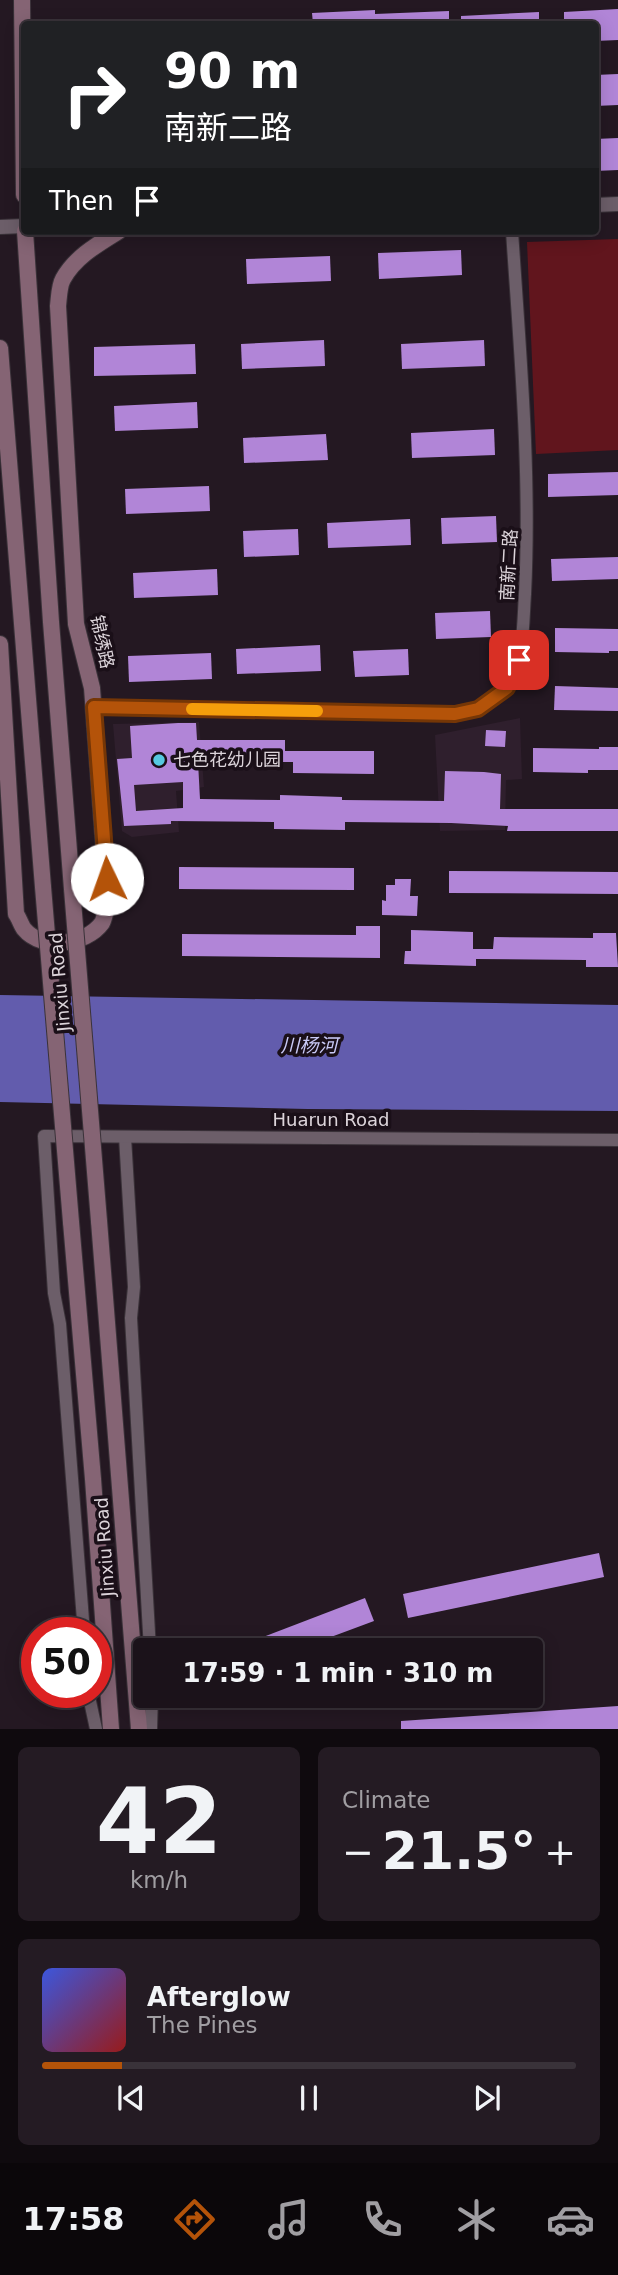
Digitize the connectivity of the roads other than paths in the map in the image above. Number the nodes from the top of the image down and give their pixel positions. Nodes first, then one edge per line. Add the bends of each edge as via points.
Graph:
1 (22, 0) edge
2 (22, 21) edge
3 (618, 204) edge
4 (599, 205) edge
5 (0, 227) edge
6 (21, 229) edge
7 (25, 235) edge
8 (113, 235) edge
9 (512, 235) edge
10 (0, 348) edge
11 (0, 644) edge
12 (94, 707) junction
13 (125, 1137) junction
14 (618, 1140) edge
15 (83, 1617) edge
16 (149, 1638) edge
17 (91, 1708) edge
18 (152, 1708) edge
19 (96, 1729) edge
20 (111, 1729) edge
21 (139, 1729) edge
22 (151, 1729) edge

1 - 2 main road
3 - 4 street
5 - 6 street
7 - 21 main road, Jinxiu Road, bridge via 51,622
8 - 12 main road, 锦绣路 via 75,262 62,281 58,306 76,624
9 - 12 street, 南新二路 via 528,527 519,660 507,688 478,709 455,714
10 - 20 main road, Jinxiu Road, bridge
11 - 12 main road, 锦绣路 via 16,914 34,937 53,942 86,936 102,922 108,902
13 - 14 street, Huarun Road
13 - 15 street, Huarun Road via 44,1136
13 - 16 street
17 - 19 street
18 - 22 street

